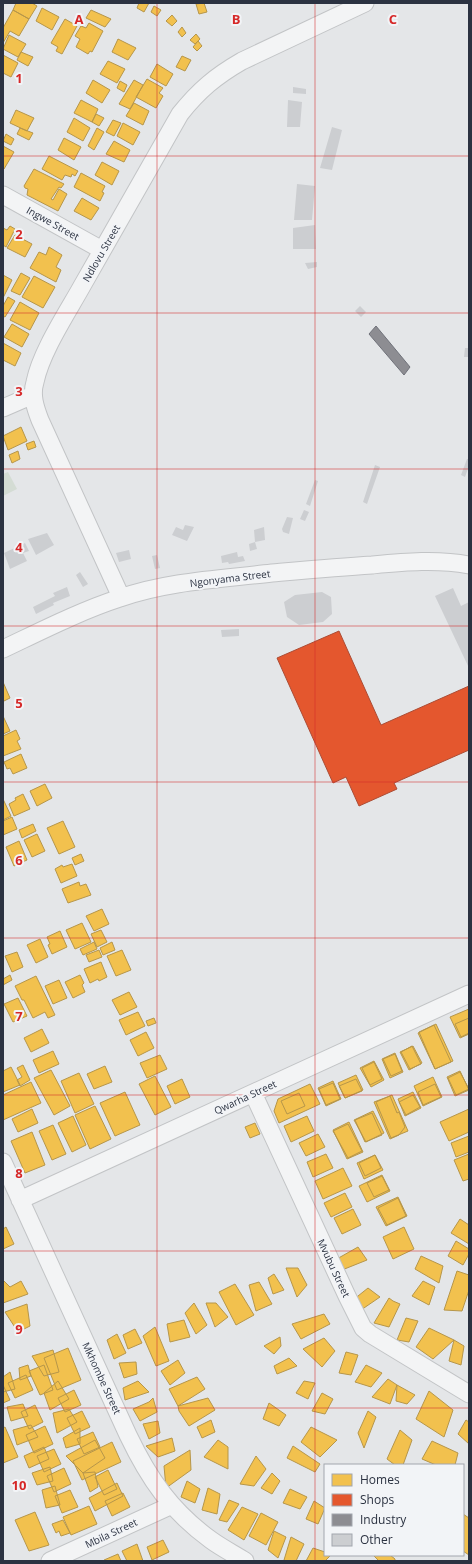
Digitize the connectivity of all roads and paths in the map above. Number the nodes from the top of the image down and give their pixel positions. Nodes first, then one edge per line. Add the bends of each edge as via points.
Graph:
1 (365, 3) edge
2 (3, 195) edge
3 (102, 250) junction
4 (33, 395) junction
5 (3, 408) edge
6 (469, 565) edge
7 (121, 597) junction
8 (3, 649) edge
9 (469, 994) edge
10 (252, 1093) junction
11 (3, 1162) edge
12 (20, 1200) junction
13 (469, 1394) edge
14 (172, 1505) junction
15 (50, 1561) edge
16 (245, 1561) edge

1 - 3 street, Ndlovu Street via 242,61 224,71 196,94 180,114
2 - 3 street, Ingwe Street
3 - 4 street, Ndlovu Street via 43,358
4 - 5 street
4 - 7 street, Ndlovu Street via 40,420
6 - 7 street, Ngonyama Street via 413,561 302,570 199,582
7 - 8 street, Ngonyama Street
9 - 10 street, Qwarha Street
10 - 12 street, Qwarha Street
10 - 13 street, Mvubu Street via 363,1328 378,1340
11 - 12 street, Mkhombe Street
12 - 14 street, Mkhombe Street via 138,1455
14 - 15 street, Mbila Street
14 - 16 street, Mkhombe Street via 212,1541

